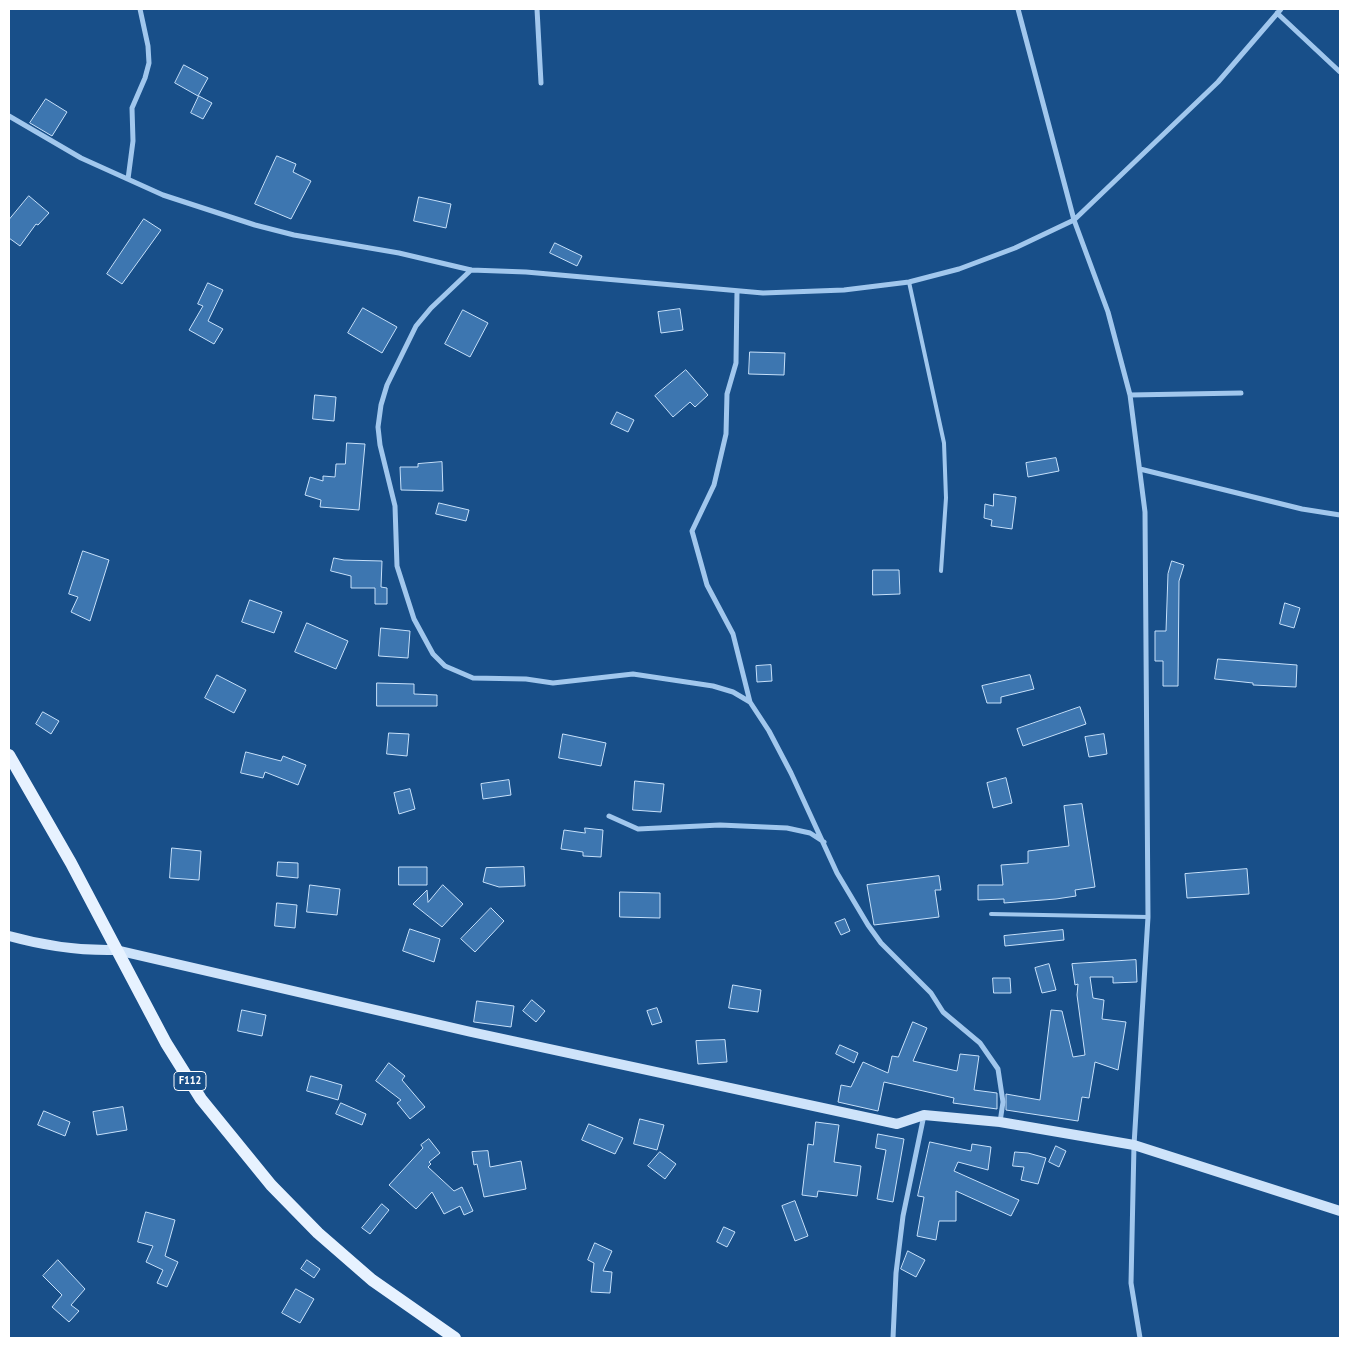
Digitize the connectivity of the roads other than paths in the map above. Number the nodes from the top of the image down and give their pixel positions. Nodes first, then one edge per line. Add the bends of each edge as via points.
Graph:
1 (140, 9) edge
2 (538, 9) edge
3 (1018, 9) edge
4 (1279, 11) edge
5 (1340, 72) edge
6 (541, 83) dead end
7 (9, 116) edge
8 (128, 180) junction
9 (1074, 220) junction
10 (471, 270) junction
11 (909, 282) junction
12 (738, 291) junction
13 (1241, 393) dead end
14 (1130, 395) junction
15 (1140, 469) junction
16 (1340, 516) edge
17 (941, 571) dead end
18 (750, 702) junction
19 (9, 755) edge
20 (609, 816) dead end
21 (824, 842) junction
22 (991, 914) dead end
23 (1148, 917) junction
24 (9, 936) edge
25 (116, 950) junction
26 (924, 1116) junction
27 (1000, 1122) junction
28 (1134, 1145) junction
29 (1340, 1211) edge
30 (455, 1338) edge
31 (893, 1338) edge
32 (1140, 1338) edge

1 - 8 street via 148,63 132,108 133,141
2 - 6 street
3 - 9 street
4 - 5 street
4 - 9 street via 1218,82
7 - 8 street via 81,158
8 - 10 street via 255,225 334,243 399,252
9 - 11 street via 959,269
9 - 14 street via 1108,312
10 - 12 street
10 - 18 street via 416,326 387,386 378,426 395,506 397,566 414,619 433,654 444,666 472,678 553,683 633,674 713,686
11 - 12 street via 844,290
11 - 17 lane via 944,443 946,498
12 - 18 street via 736,362 727,394 726,434 714,484 692,531 707,585 733,634
13 - 14 street
14 - 15 street
15 - 16 street
15 - 23 street via 1146,531
18 - 21 street via 769,731
19 - 25 main road, F112
20 - 21 street via 638,828 710,825 787,828 810,833
21 - 27 street via 850,898 881,943 931,993 943,1012 980,1043 998,1069 1003,1102
22 - 23 lane
23 - 28 street
24 - 25 street via 58,949
25 - 26 street via 462,1030 897,1124
25 - 30 main road, F112 via 166,1043 201,1099 271,1186 318,1234 372,1280
26 - 27 street
26 - 31 street via 903,1216
27 - 28 street
28 - 29 street
28 - 32 street via 1131,1283

